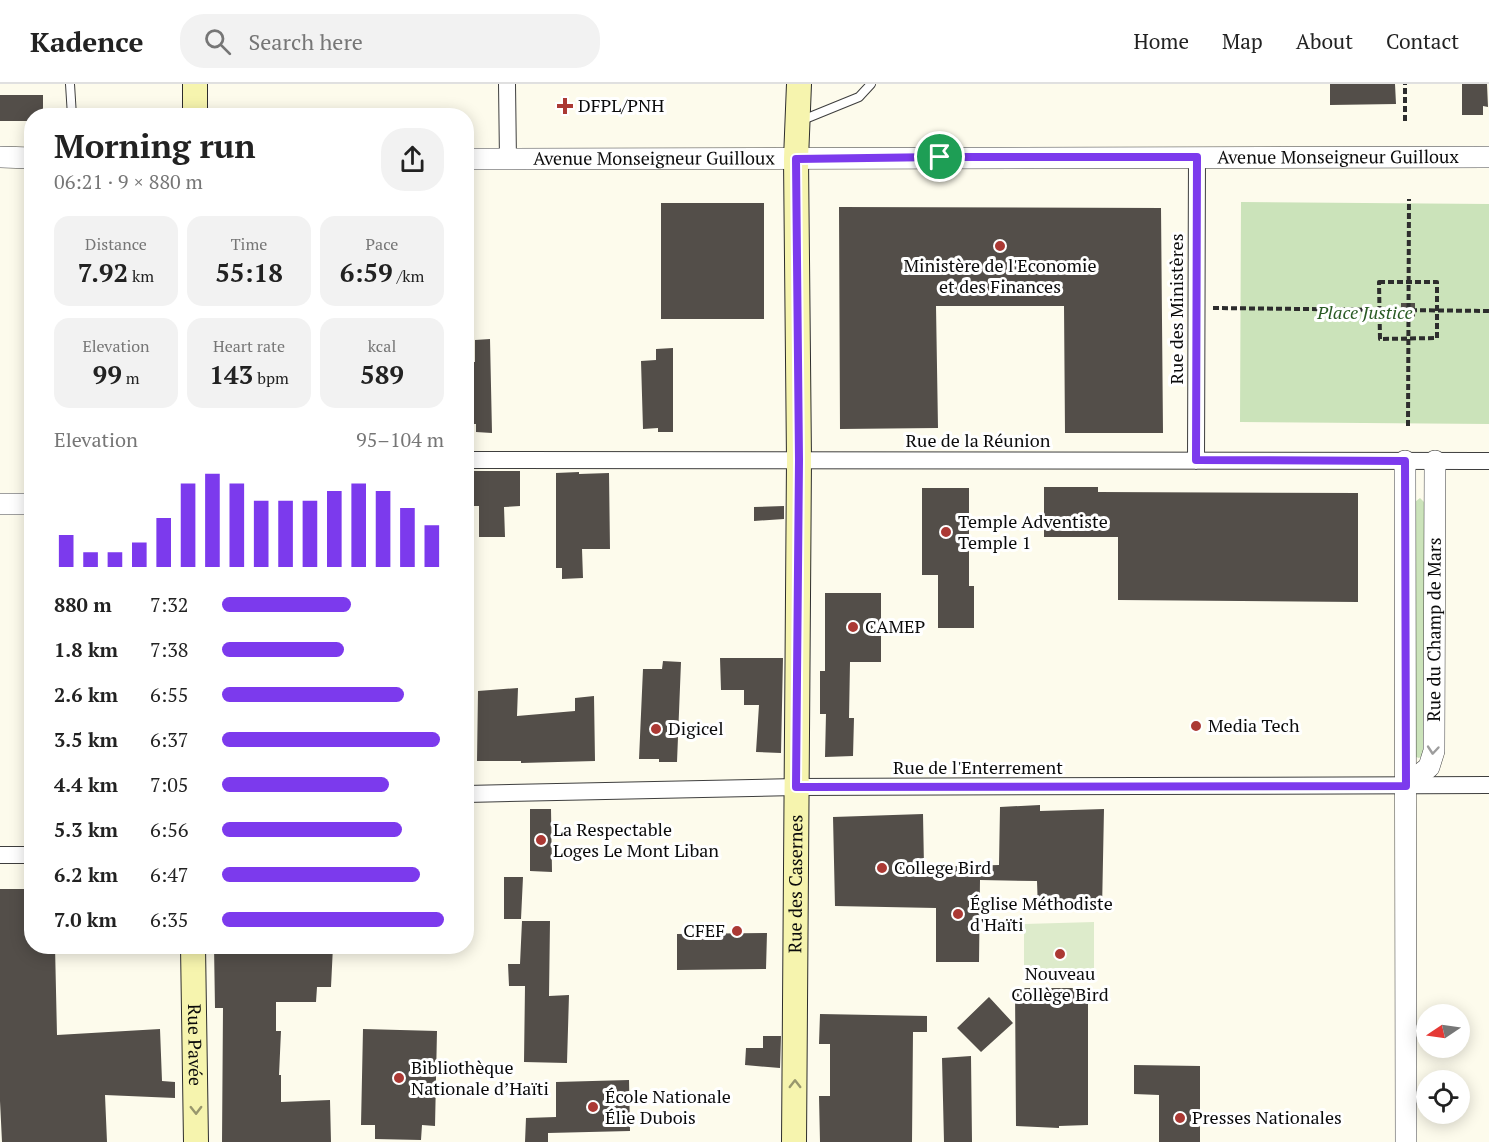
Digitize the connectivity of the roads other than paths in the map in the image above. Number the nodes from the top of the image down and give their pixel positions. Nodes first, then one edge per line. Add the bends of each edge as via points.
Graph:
1 (70, 84) edge
2 (195, 84) edge
3 (507, 84) edge
4 (800, 84) edge
5 (871, 84) edge
6 (72, 108) edge
7 (195, 108) edge
8 (799, 122) junction
9 (1197, 157) junction
10 (0, 158) edge
11 (24, 158) edge
12 (1489, 158) edge
13 (474, 159) edge
14 (796, 159) junction
15 (508, 160) junction
16 (474, 460) edge
17 (799, 460) junction
18 (1196, 460) junction
19 (1405, 461) junction
20 (1435, 461) junction
21 (1489, 461) edge
22 (0, 504) edge
23 (24, 504) edge
24 (1489, 785) edge
25 (1406, 786) junction
26 (796, 787) junction
27 (474, 794) edge
28 (0, 855) edge
29 (24, 855) edge
30 (193, 954) edge
31 (196, 1142) edge
32 (794, 1142) edge
33 (1406, 1142) edge

1 - 6 lane
2 - 7 main road
3 - 15 street
4 - 8 main road, Rue des Casernes
5 - 8 lane via 859,98
8 - 14 main road, Rue des Casernes
9 - 12 street, Avenue Monseigneur Guilloux
9 - 14 street, Avenue Monseigneur Guilloux
9 - 18 street, Rue des Ministères
10 - 11 street
13 - 15 street, Avenue Monseigneur Guilloux
14 - 15 street, Avenue Monseigneur Guilloux
14 - 17 main road, Rue des Casernes
16 - 17 street, Rue de la Réunion
17 - 18 street, Rue de la Réunion
17 - 26 main road, Rue des Casernes
18 - 19 street, Rue de la Réunion
19 - 20 street, Rue de la Réunion
19 - 25 street, Rue du Champ de Mars
20 - 21 street, Rue de la Réunion
20 -> 25 street, Rue du Champ de Mars via 1434,752 1429,767
22 - 23 street
24 - 25 street, Rue de l'Enterrement
25 - 26 street, Rue de l'Enterrement
25 - 33 street, Rue du Champ de Mars
26 - 27 street, Rue de l'Enterrement
32 -> 26 main road, Rue des Casernes
28 - 29 street
30 -> 31 main road, Rue Pavée

